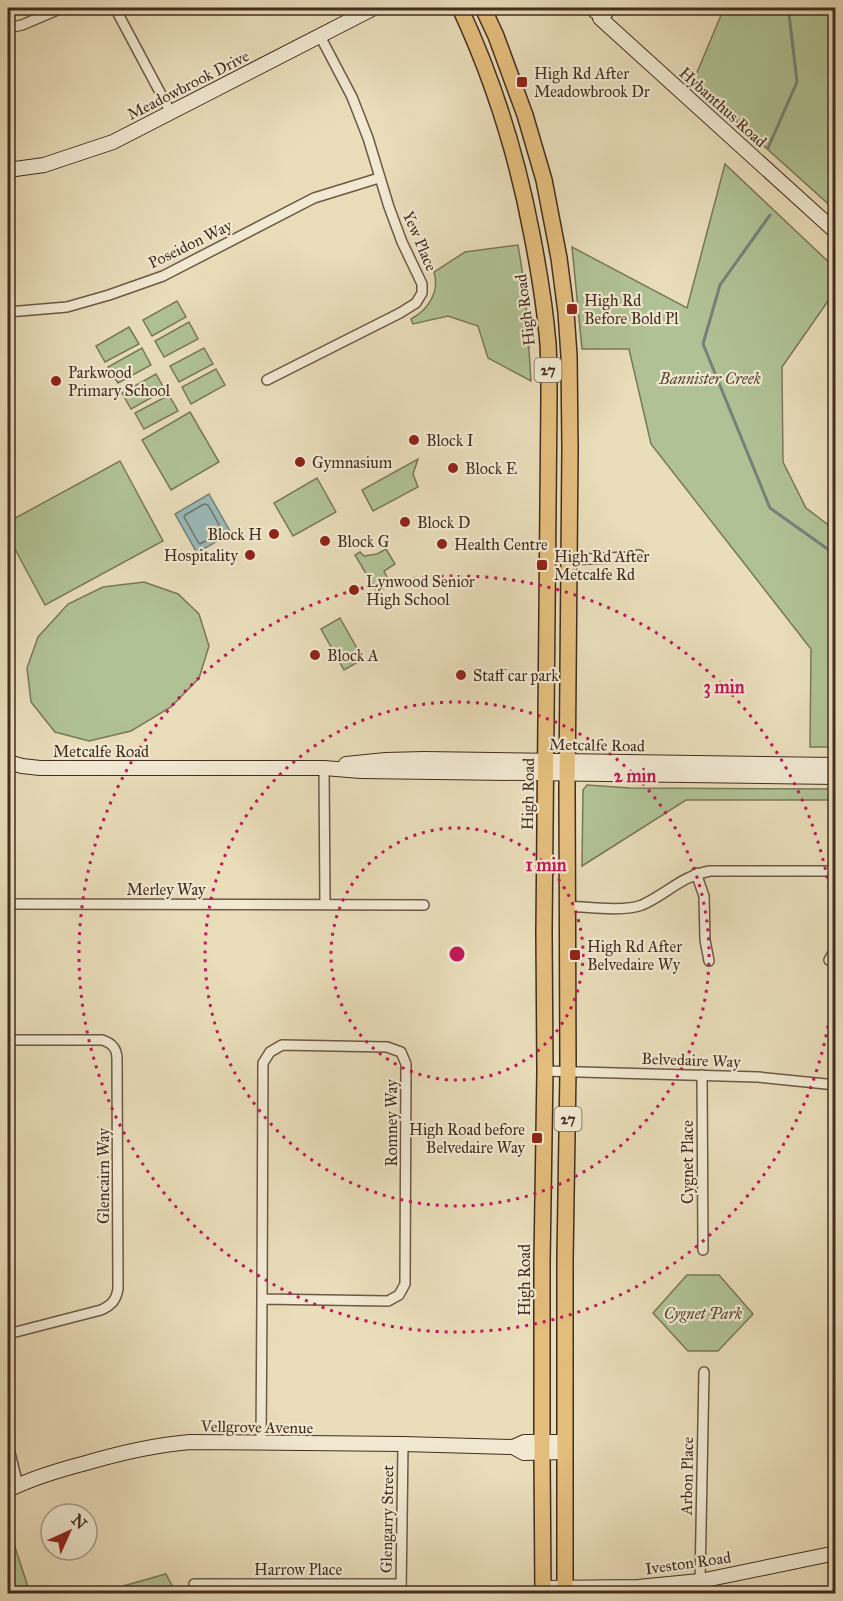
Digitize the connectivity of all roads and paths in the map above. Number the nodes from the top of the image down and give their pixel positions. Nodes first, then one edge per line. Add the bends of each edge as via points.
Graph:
1 (62, 8) edge
2 (115, 8) edge
3 (374, 8) edge
4 (460, 8) edge
5 (483, 8) edge
6 (588, 8) edge
7 (605, 13) edge
8 (8, 28) edge
9 (320, 36) junction
10 (171, 113) junction
11 (8, 170) edge
12 (379, 178) junction
13 (836, 232) edge
14 (8, 312) edge
15 (267, 380) dead end
16 (639, 555) dead end
17 (568, 560) junction
18 (8, 762) edge
19 (836, 765) edge
20 (22, 766) junction
21 (546, 767) junction
22 (567, 767) junction
23 (324, 768) junction
24 (8, 771) edge
25 (836, 777) edge
26 (836, 871) edge
27 (696, 873) junction
28 (8, 904) edge
29 (325, 904) junction
30 (424, 905) dead end
31 (567, 906) junction
32 (836, 948) edge
33 (829, 960) dead end
34 (709, 961) dead end
35 (8, 1040) edge
36 (545, 1071) junction
37 (568, 1071) junction
38 (702, 1075) junction
39 (836, 1085) edge
40 (703, 1250) dead end
41 (262, 1299) junction
42 (8, 1334) edge
43 (704, 1372) dead end
44 (261, 1444) junction
45 (403, 1444) junction
46 (8, 1445) edge
47 (542, 1447) junction
48 (564, 1447) junction
49 (13, 1487) edge
50 (836, 1553) edge
51 (700, 1581) junction
52 (194, 1584) dead end
53 (264, 1589) edge
54 (401, 1589) edge
55 (543, 1591) edge
56 (565, 1591) edge

1 - 8 street
2 - 10 street
3 - 9 street, Meadowbrook Drive
4 - 21 main road, High Road / 27 via 505,123 522,184 542,288 549,399
5 - 17 main road, 27 via 525,115 544,180 559,258 570,388
6 - 7 street, Hybanthus Road
7 - 13 street, Hybanthus Road
9 - 10 street, Meadowbrook Drive
9 - 12 street, Yew Place via 352,97
10 - 11 street, Meadowbrook Drive via 113,142 74,156
12 - 14 street, Poseidon Way via 314,198 163,276 67,307
12 - 15 street, Yew Place via 422,284 422,293 416,303 400,313
16 - 17 street
17 - 22 main road, 27
18 - 20 street, Metcalfe Road
19 - 22 street, Metcalfe Road
20 - 23 street, Metcalfe Road
20 - 24 street, Metcalfe Road
21 - 22 street, Metcalfe Road
21 - 23 street, Metcalfe Road via 473,772
21 - 36 main road, High Road / 27
22 - 25 street, Metcalfe Road
22 - 31 main road, 27
23 - 29 street
26 - 27 street
27 - 31 street via 632,908
27 - 34 street via 704,896
28 - 29 street, Merley Way
29 - 30 street, Merley Way
31 - 37 main road, 27
32 - 33 street
35 - 42 street, Glencairn Way via 102,1040 116,1049 118,1289 114,1302 101,1310
36 - 37 street, Belvedaire Way
36 - 47 main road, High Road / 27
37 - 38 street, Belvedaire Way
37 - 48 main road, 27
38 - 39 street, Belvedaire Way
38 - 40 street, Cygnet Place
41 - 41 street, Romney Way via 263,1063 270,1052 282,1045 387,1047 401,1053 406,1064 405,1284 388,1301
41 - 44 street, Romney Way
43 - 51 street, Arbon Place
44 - 45 street, Vellgrove Avenue
44 - 49 street, Vellgrove Avenue via 168,1444 87,1462
45 - 47 street, Vellgrove Avenue via 513,1447 524,1453
45 - 54 street, Glengarry Street
46 - 49 street
47 - 48 street, Vellgrove Avenue
47 - 55 main road, High Road / 27
48 - 56 main road, 27
50 - 51 street, Iveston Road
51 - 56 street, Iveston Road
52 - 53 street, Harrow Place
53 - 54 street, Harrow Place
55 - 56 street, Iveston Road

